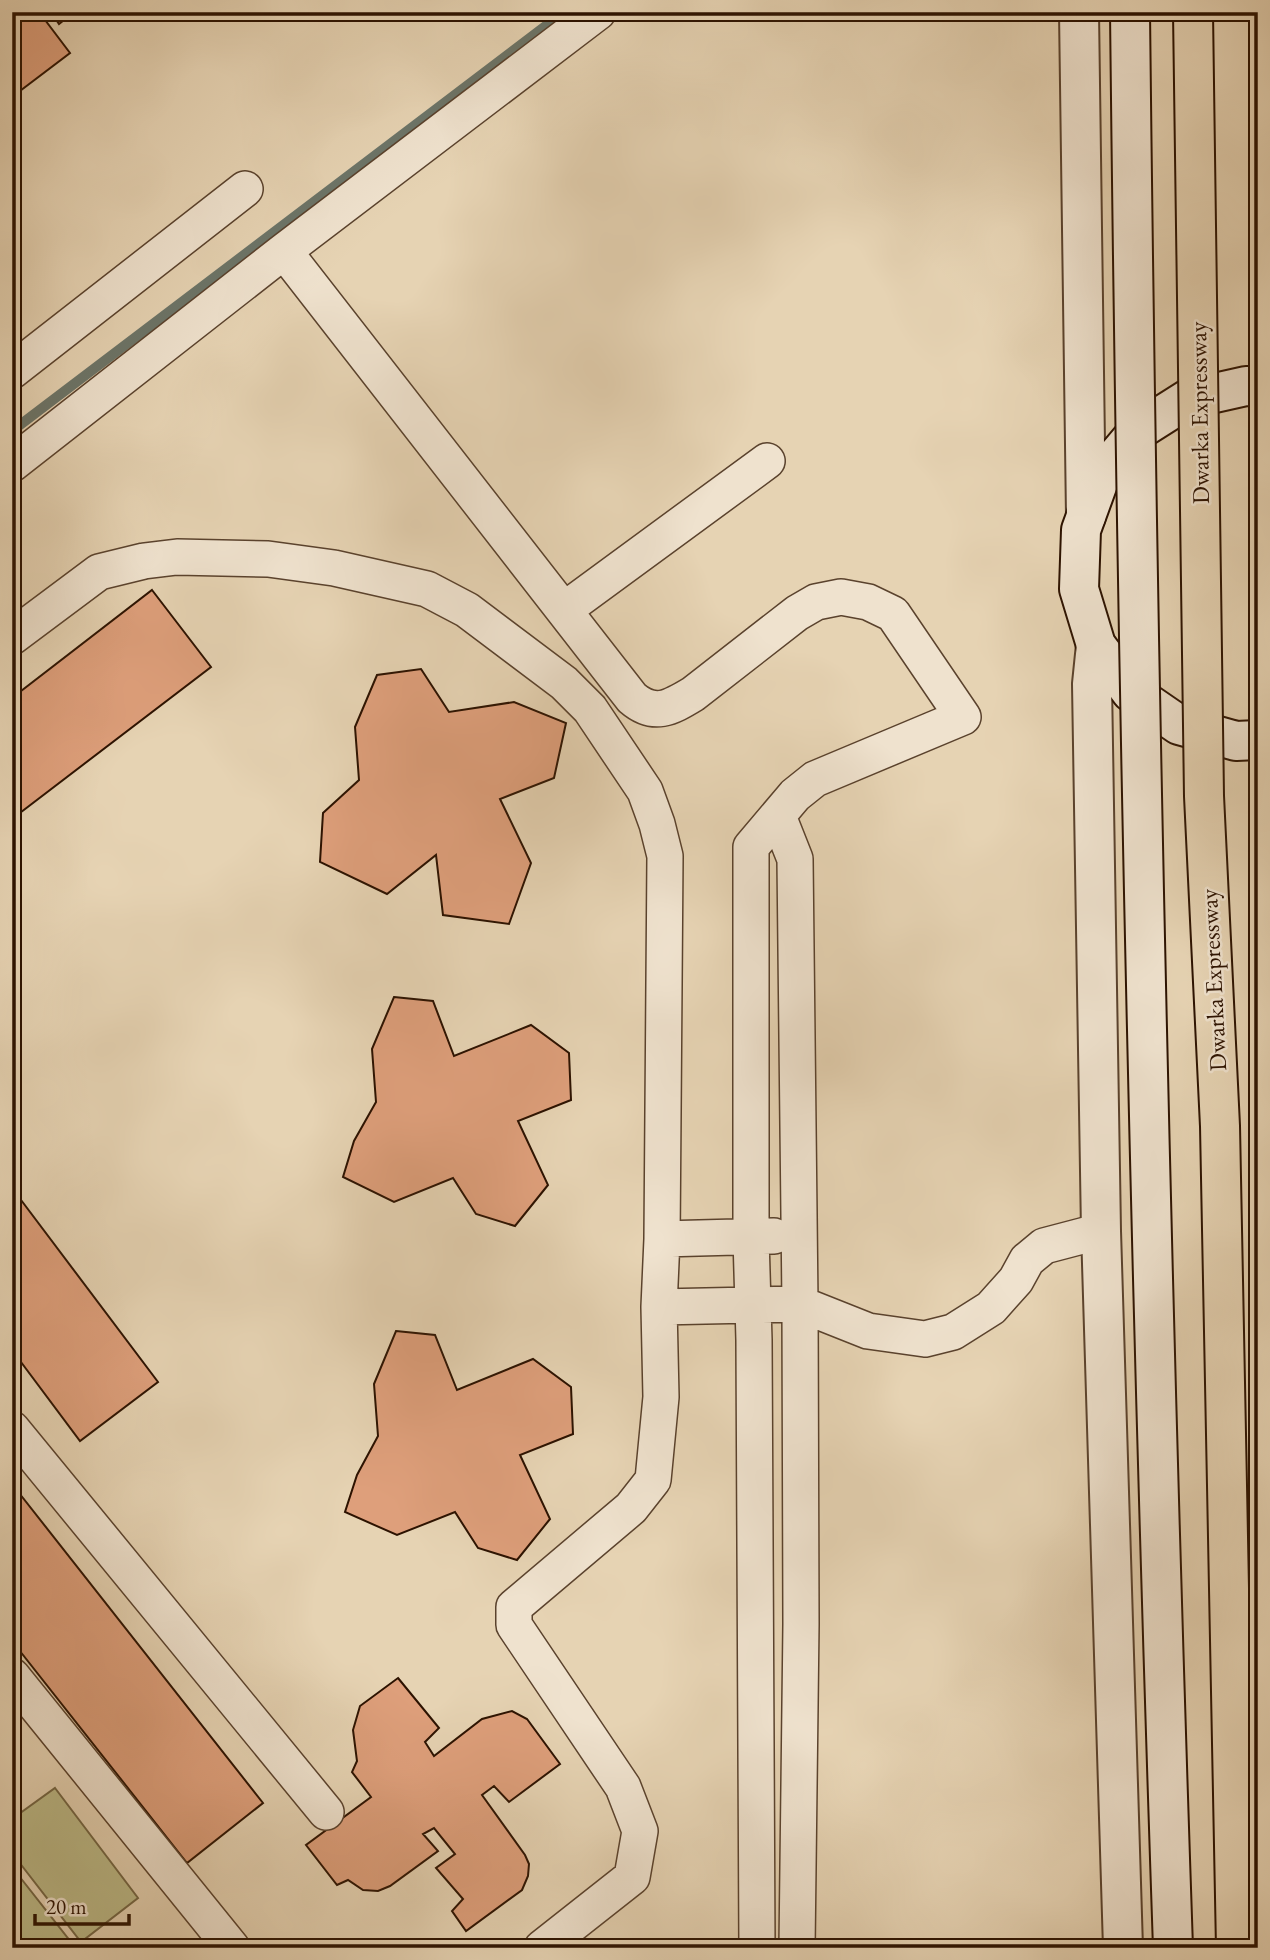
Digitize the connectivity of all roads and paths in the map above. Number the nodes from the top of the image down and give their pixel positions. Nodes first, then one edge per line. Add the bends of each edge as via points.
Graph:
1 (598, 12) edge
2 (1079, 12) edge
3 (1130, 12) edge
4 (1193, 12) edge
5 (245, 189) dead end
6 (284, 251) junction
7 (13, 368) edge
8 (1258, 387) edge
9 (767, 461) dead end
10 (12, 464) edge
11 (1086, 516) junction
12 (564, 610) junction
13 (12, 637) edge
14 (1096, 645) junction
15 (1258, 740) edge
16 (778, 816) junction
17 (1101, 1231) junction
18 (799, 1234) junction
19 (751, 1238) junction
20 (662, 1239) junction
21 (800, 1304) junction
22 (752, 1305) junction
23 (659, 1307) junction
24 (12, 1429) edge
25 (12, 1676) edge
26 (326, 1812) dead end
27 (232, 1948) edge
28 (542, 1948) edge
29 (757, 1948) edge
30 (797, 1948) edge
31 (1123, 1948) edge
32 (1172, 1948) edge
33 (1236, 1948) edge

1 - 6 street
2 - 11 main road
3 - 32 main road, bridge via 1134,410
4 - 33 highway, Dwarka Expressway, bridge via 1204,782 1220,1126
5 - 7 street
6 - 10 street
6 - 12 street
8 - 11 main road via 1188,399 1139,430 1101,475
9 - 12 street
11 - 14 main road via 1081,530 1079,589
12 - 16 street via 632,698 643,707 659,710 693,694 816,602 841,597 868,602 893,614 963,717 815,779 794,795
13 - 20 street via 99,572 177,557 268,559 427,589 467,610 564,683 590,709 645,792 665,856
14 - 15 main road via 1131,692 1179,725 1236,741
14 - 17 main road via 1092,684
16 - 18 street via 795,859
16 - 19 street via 751,847
17 - 21 street via 1044,1246 1027,1260 991,1308 953,1332 925,1339 868,1331
17 - 31 main road
18 - 19 street
18 - 21 street
19 - 20 street
19 - 22 street
20 - 23 street
21 - 22 street
21 - 30 street
22 - 23 street
22 - 29 street
23 - 28 street via 661,1397 653,1480 631,1508 514,1606 513,1625 623,1787 639,1831 632,1877
24 - 26 street
25 - 27 street

